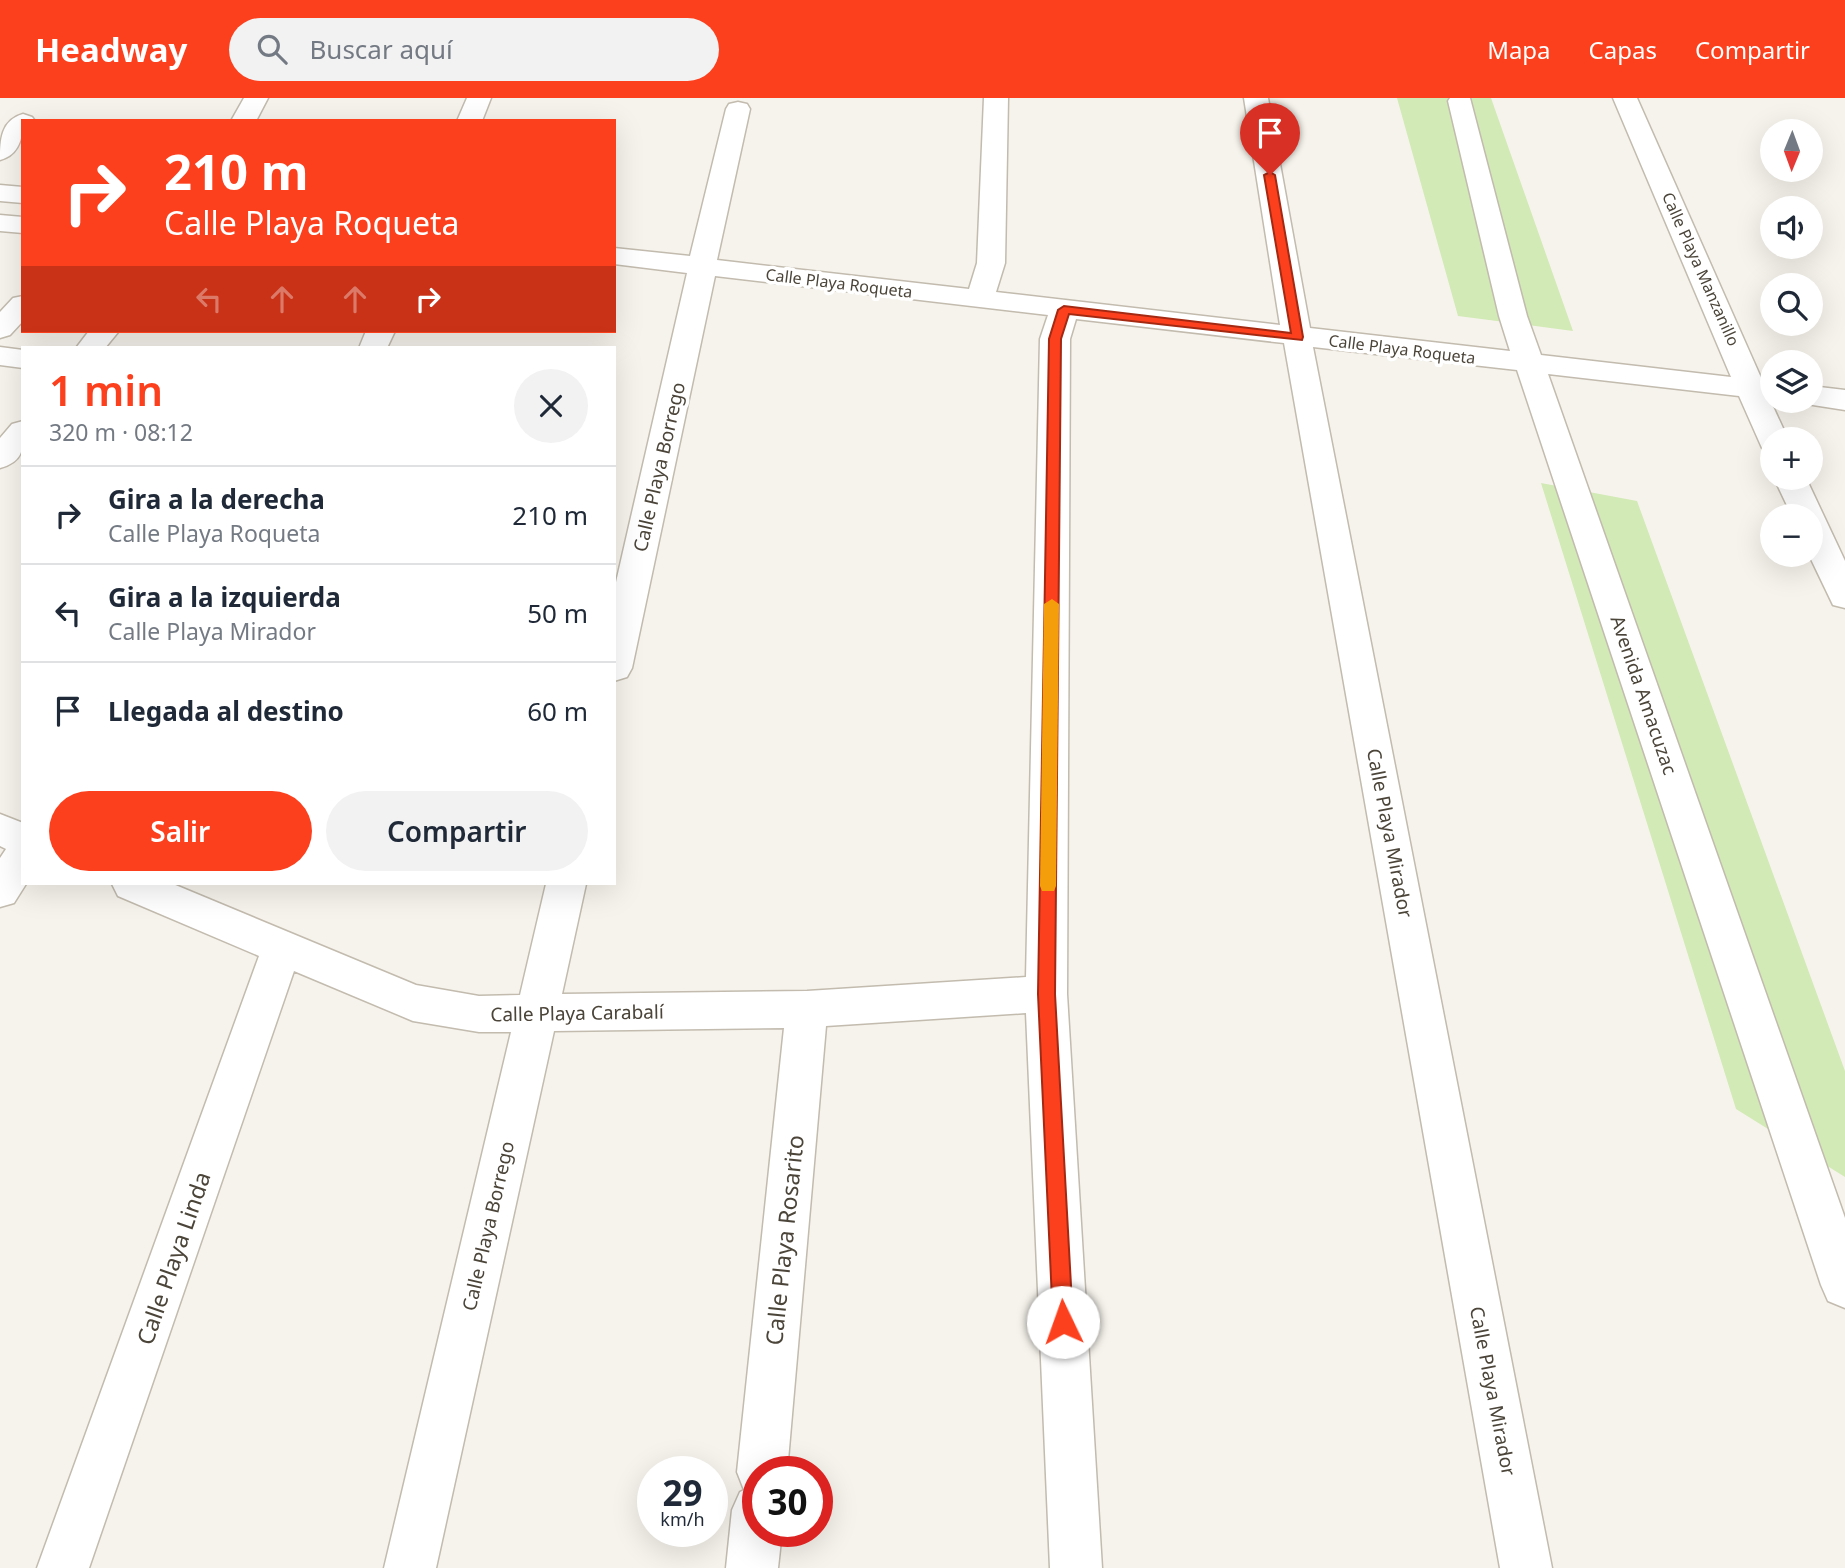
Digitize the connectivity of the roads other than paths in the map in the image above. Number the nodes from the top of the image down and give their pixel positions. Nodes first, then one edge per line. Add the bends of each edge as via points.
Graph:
1 (256, 98) edge
2 (479, 98) edge
3 (996, 98) edge
4 (1256, 98) edge
5 (1625, 98) edge
6 (1460, 101) dead end
7 (738, 109) dead end
8 (244, 119) edge
9 (470, 119) edge
10 (21, 124) edge
11 (0, 152) edge
12 (0, 168) edge
13 (21, 171) edge
14 (0, 193) edge
15 (21, 195) edge
16 (0, 223) edge
17 (21, 225) edge
18 (616, 256) edge
19 (701, 267) junction
20 (980, 299) junction
21 (21, 306) edge
22 (1064, 310) junction
23 (0, 329) edge
24 (1297, 337) junction
25 (0, 356) edge
26 (21, 359) edge
27 (1532, 365) junction
28 (1760, 388) edge
29 (1760, 389) edge
30 (1823, 397) edge
31 (1845, 400) edge
32 (21, 432) edge
33 (0, 458) edge
34 (1823, 549) edge
35 (1845, 596) edge
36 (616, 659) edge
37 (0, 830) edge
38 (21, 838) edge
39 (21, 858) edge
40 (140, 885) edge
41 (566, 885) edge
42 (0, 891) edge
43 (282, 948) junction
44 (1046, 994) junction
45 (807, 1009) junction
46 (537, 1014) junction
47 (1845, 1285) edge
48 (764, 1456) edge
49 (754, 1547) edge
50 (64, 1568) edge
51 (410, 1568) edge
52 (752, 1568) edge
53 (1076, 1568) edge
54 (1526, 1568) edge

1 - 8 street
2 - 9 street
3 - 20 street via 991,263
4 - 24 street, Calle Playa Mirador
5 - 28 street, Calle Playa Manzanillo via 1741,360
6 - 27 street, Avenida Amacuzac via 1513,316
7 - 19 street, Calle Playa Borrego
10 - 11 street
12 - 13 street
14 - 15 street
16 - 17 street
18 - 19 street, Calle Playa Roqueta
19 - 20 street, Calle Playa Roqueta
19 - 36 street, Calle Playa Borrego
20 - 22 street, Calle Playa Roqueta
21 - 23 street
22 - 24 street, Calle Playa Roqueta
22 - 44 street via 1055,339
24 - 27 street, Calle Playa Roqueta
24 - 54 street, Calle Playa Mirador
25 - 26 street
27 - 29 street, Calle Playa Roqueta
27 - 47 street, Avenida Amacuzac
30 - 31 street
32 - 33 street
34 - 35 street
37 - 38 street
39 - 42 street
40 - 43 street, Calle Playa Carabalí
41 - 46 street, Calle Playa Borrego
43 - 46 street, Calle Playa Carabalí via 413,1003 479,1014
43 - 50 street, Calle Playa Linda
44 - 45 street, Calle Playa Carabalí
44 - 53 street
45 - 46 street, Calle Playa Carabalí
45 - 48 street, Calle Playa Rosarito
46 - 51 street, Calle Playa Borrego
49 - 52 street

